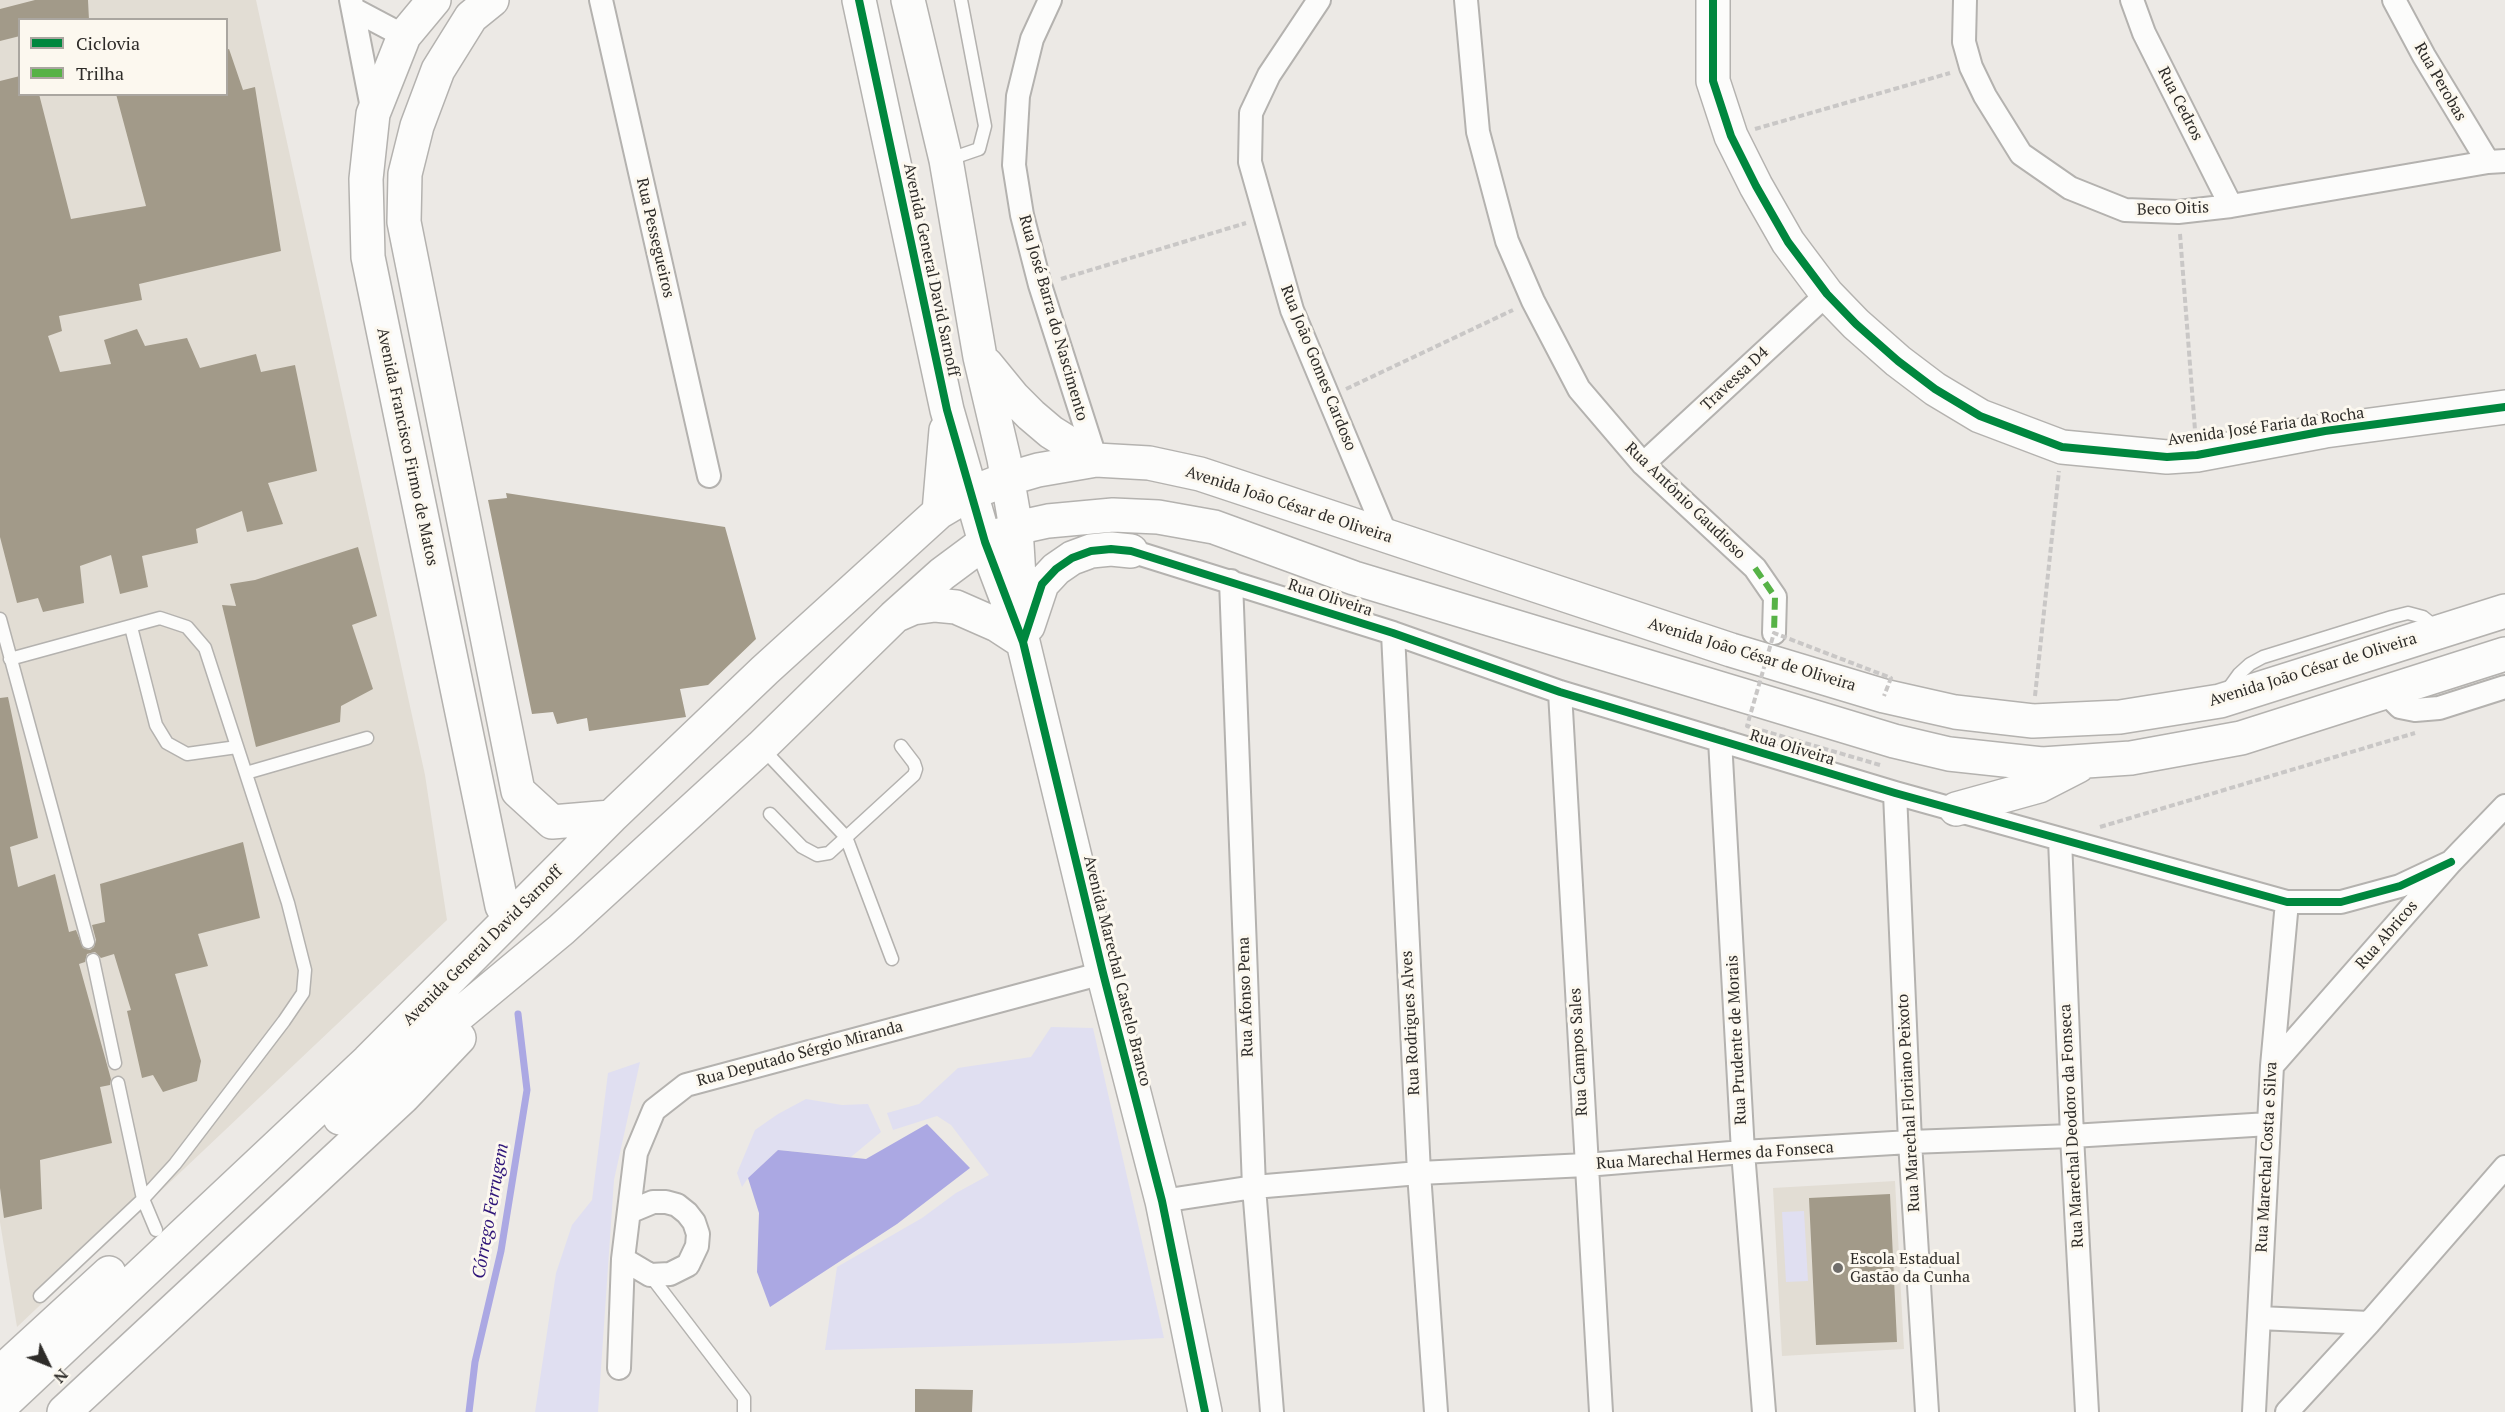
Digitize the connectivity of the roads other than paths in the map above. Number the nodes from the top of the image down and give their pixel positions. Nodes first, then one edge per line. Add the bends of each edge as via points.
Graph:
1 (434, 0) edge
2 (492, 0) edge
3 (601, 0) edge
4 (859, 0) edge
5 (908, 0) edge
6 (961, 0) edge
7 (1050, 0) edge
8 (1319, 0) edge
9 (1466, 0) edge
10 (1713, 0) edge
11 (1965, 0) edge
12 (2132, 0) edge
13 (2394, 0) edge
14 (352, 4) edge
15 (404, 36) junction
16 (373, 114) junction
17 (945, 160) junction
18 (2496, 162) edge
19 (2231, 206) junction
20 (1827, 294) junction
21 (980, 357) junction
22 (2505, 407) edge
23 (947, 410) junction
24 (1096, 460) junction
25 (1642, 464) junction
26 (709, 476) dead end
27 (1007, 479) junction
28 (971, 493) junction
29 (939, 512) junction
30 (1054, 521) junction
31 (1016, 528) junction
32 (1387, 537) junction
33 (986, 542) junction
34 (1131, 551) junction
35 (1231, 580) junction
36 (2505, 611) edge
37 (894, 617) junction
38 (0, 619) edge
39 (131, 627) junction
40 (1393, 633) junction
41 (1774, 633) road end
42 (1023, 642) junction
43 (2505, 654) edge
44 (10, 659) junction
45 (2505, 687) edge
46 (2384, 691) junction
47 (1560, 692) junction
48 (367, 738) dead end
49 (1720, 740) junction
50 (901, 746) dead end
51 (237, 747) junction
52 (761, 747) junction
53 (2086, 761) junction
54 (246, 773) junction
55 (1895, 793) junction
56 (2505, 806) edge
57 (1956, 809) junction
58 (770, 814) dead end
59 (611, 817) junction
60 (846, 837) junction
61 (2060, 839) junction
62 (569, 860) junction
63 (2451, 862) junction
64 (2287, 902) junction
65 (502, 906) junction
66 (561, 930) junction
67 (88, 942) dead end
68 (892, 959) dead end
69 (93, 960) dead end
70 (1103, 973) junction
71 (115, 1063) dead end
72 (2272, 1066) junction
73 (118, 1083) dead end
74 (2269, 1124) junction
75 (2072, 1136) junction
76 (1910, 1142) junction
77 (1743, 1152) junction
78 (1586, 1165) junction
79 (2505, 1167) edge
80 (1419, 1173) junction
81 (1254, 1187) junction
82 (142, 1199) junction
83 (1162, 1201) junction
84 (629, 1212) junction
85 (156, 1230) junction
86 (623, 1259) junction
87 (650, 1275) junction
88 (40, 1296) dead end
89 (2259, 1318) junction
90 (2369, 1323) junction
91 (619, 1368) dead end
92 (0, 1373) edge
93 (0, 1407) edge
94 (25, 1412) edge
95 (64, 1412) edge
96 (744, 1412) edge
97 (1205, 1412) edge
98 (1272, 1412) edge
99 (1436, 1412) edge
100 (1601, 1412) edge
101 (1764, 1412) edge
102 (1927, 1412) edge
103 (2087, 1412) edge
104 (2254, 1412) edge
105 (2287, 1412) edge

1 - 15 main road, Avenida Francisco Firmo de Matos
2 - 59 main road via 471,17 438,70 417,126 405,174 404,222 518,791 552,822
3 - 26 street, Rua Pessegueiros
4 - 23 main road, Avenida General David Sarnoff
5 - 17 main road, Avenida General David Sarnoff
6 - 17 lane via 985,126 979,149
7 - 24 street, Rua José Barra do Nascimento via 1032,39 1018,96 1014,165 1040,285
8 - 32 street, Rua João Gomes Cardoso via 1269,75 1251,113 1250,162 1292,310
9 - 25 street, Rua Antônio Gaudioso via 1478,132 1507,242 1579,389
10 - 20 main road, Avenida José Faria da Rocha via 1713,81 1731,136 1788,242
11 - 19 street, Beco Oitis via 1964,42 1971,67 1984,96 2021,154 2070,188 2125,210 2178,212
12 - 19 street, Rua Cedros via 2144,33
13 - 18 street, Rua Perobas via 2424,56
14 - 15 street
14 - 16 street
15 - 16 main road, Avenida Francisco Firmo de Matos
16 - 65 main road, Avenida Francisco Firmo de Matos via 366,179 368,257
17 - 21 main road, Avenida General David Sarnoff
18 - 19 street, Beco Oitis
20 - 22 main road, Avenida José Faria da Rocha via 1898,362 1935,389 1980,416 2062,447 2167,457
20 - 25 street, Travessa D4
21 - 24 main road via 1031,415
21 - 27 main road, Avenida General David Sarnoff
23 - 28 main road, Avenida General David Sarnoff
23 - 29 main road
24 - 27 main road, Avenida João César de Oliveira
24 - 32 main road, Avenida João César de Oliveira via 1149,463 1200,474
25 - 41 street, Rua Antônio Gaudioso via 1755,568 1775,597
27 - 28 main road, Avenida General David Sarnoff
27 - 31 main road, Avenida General David Sarnoff
28 - 29 main road, Avenida General David Sarnoff
28 - 33 main road, Avenida General David Sarnoff
29 - 59 main road, Avenida General David Sarnoff
30 - 31 main road
30 - 34 main road
30 - 53 main road via 1113,515 1158,517 1214,527 1354,578 1894,741 1949,754 2042,764
31 - 33 main road, Avenida General David Sarnoff
31 - 42 main road, Avenida Marechal Castelo Branco
32 - 36 main road, Avenida João César de Oliveira via 1884,696 1955,712 2033,721 2120,717 2220,701
33 - 37 main road, Avenida General David Sarnoff via 958,560
33 - 42 main road, Avenida Marechal Castelo Branco
34 - 35 street, Rua Oliveira
34 - 42 main road via 1091,551 1056,569 1042,584
35 - 40 street, Rua Oliveira
35 - 81 street, Rua Afonso Pena
37 - 42 main road via 913,608 956,607 997,625
37 - 52 main road, Avenida General David Sarnoff
38 - 44 lane
39 - 44 lane
39 - 51 lane via 160,618 187,627 205,648
39 - 51 lane via 156,725 167,743 186,754
40 - 47 street, Rua Oliveira
40 - 80 street, Rua Rodrigues Alves
42 - 70 main road, Avenida Marechal Castelo Branco
43 - 46 main road
44 - 67 lane
45 - 46 street via 2439,708 2415,710 2400,707
46 - 53 main road via 2241,738 2131,758
47 - 49 street, Rua Oliveira
47 - 78 street, Rua Campos Sales
48 - 54 lane
49 - 55 street, Rua Oliveira
49 - 77 street, Rua Prudente de Morais
50 - 60 lane via 914,763 914,775
51 - 54 lane
52 - 60 lane
52 - 66 main road, Avenida General David Sarnoff
53 - 57 main road via 2039,786
54 - 82 lane via 291,914 305,970 303,993 175,1164
55 - 57 street, Rua Oliveira
55 - 76 street, Rua Marechal Floriano Peixoto
56 - 63 street, Rua Abricos
57 - 61 street, Rua Oliveira
58 - 60 lane via 802,847 817,855 829,853
59 - 62 main road, Avenida General David Sarnoff
60 - 68 lane
61 - 64 street, Rua Oliveira
61 - 75 street, Rua Marechal Deodoro da Fonseca
62 - 65 main road via 543,872
62 - 93 main road, Avenida General David Sarnoff via 368,1061
63 - 64 street, Rua Oliveira via 2400,886 2341,902
63 - 72 street, Rua Abricos
64 - 72 street, Rua Marechal Costa e Silva
65 - 85 main road
66 - 94 main road, Avenida General David Sarnoff via 383,1078
66 - 95 main road via 403,1098
69 - 71 lane
70 - 83 main road, Avenida Marechal Castelo Branco
70 - 84 street, Rua Deputado Sérgio Miranda via 687,1085 654,1110 636,1153
72 - 74 street, Rua Marechal Costa e Silva
73 - 82 lane
74 - 75 street, Rua Marechal Hermes da Fonseca
74 - 89 street, Rua Marechal Costa e Silva
75 - 76 street, Rua Marechal Hermes da Fonseca
75 - 103 street, Rua Marechal Deodoro da Fonseca
76 - 77 street, Rua Marechal Hermes da Fonseca
76 - 102 street, Rua Marechal Floriano Peixoto
77 - 78 street, Rua Marechal Hermes da Fonseca
77 - 101 street, Rua Prudente de Morais
78 - 80 street, Rua Marechal Hermes da Fonseca
78 - 100 street, Rua Campos Sales
79 - 90 street
80 - 81 street, Rua Marechal Hermes da Fonseca
80 - 99 street, Rua Rodrigues Alves
81 - 83 street, Rua Marechal Hermes da Fonseca
81 - 98 street, Rua Afonso Pena
82 - 85 lane
82 - 88 lane
83 - 97 main road, Avenida Marechal Castelo Branco
84 - 86 street, Rua Deputado Sérgio Miranda
84 - 87 street via 653,1202 677,1205 687,1212 698,1234 688,1265 670,1274
85 - 92 main road
86 - 87 street
86 - 91 street, Rua Deputado Sérgio Miranda
87 - 96 lane via 744,1398
89 - 90 street
89 - 104 street, Rua Marechal Costa e Silva
90 - 105 street

